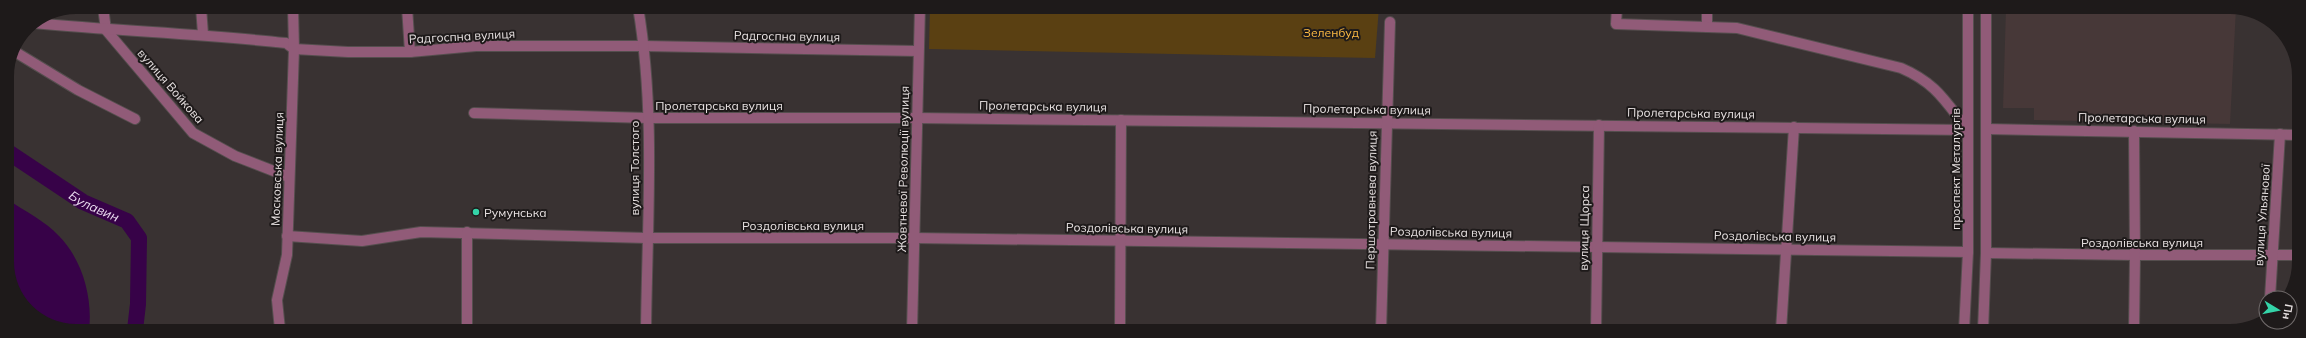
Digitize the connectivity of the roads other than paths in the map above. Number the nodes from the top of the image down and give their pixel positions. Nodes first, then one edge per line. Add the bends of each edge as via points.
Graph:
1 (104, 14) edge
2 (202, 14) edge
3 (293, 14) edge
4 (407, 14) edge
5 (639, 14) edge
6 (920, 14) edge
7 (1617, 14) edge
8 (1707, 14) edge
9 (1968, 14) edge
10 (1986, 14) edge
11 (1390, 22) dead end
12 (42, 24) edge
13 (1707, 27) junction
14 (106, 30) junction
15 (203, 34) junction
16 (644, 46) junction
17 (294, 49) junction
18 (918, 51) junction
19 (410, 52) junction
20 (18, 54) edge
21 (474, 113) dead end
22 (648, 118) junction
23 (916, 118) junction
24 (135, 119) dead end
25 (1121, 120) junction
26 (1386, 123) junction
27 (1599, 125) junction
28 (1794, 127) junction
29 (1986, 129) junction
30 (1968, 130) junction
31 (2134, 131) junction
32 (2280, 134) junction
33 (2292, 135) edge
34 (289, 177) junction
35 (467, 232) junction
36 (287, 236) junction
37 (647, 238) junction
38 (914, 238) junction
39 (1120, 240) junction
40 (1383, 244) junction
41 (1597, 247) junction
42 (1786, 249) junction
43 (1968, 252) junction
44 (1986, 253) junction
45 (2272, 254) junction
46 (2292, 255) edge
47 (2136, 256) junction
48 (2270, 290) edge
49 (279, 324) edge
50 (467, 324) edge
51 (646, 324) edge
52 (912, 324) edge
53 (1120, 324) edge
54 (1381, 324) edge
55 (1596, 324) edge
56 (1781, 324) edge
57 (1964, 324) edge
58 (1983, 324) edge
59 (2134, 324) edge

1 - 14 street
2 - 15 street
3 - 17 street, Московська вулиця
4 - 19 street
5 - 16 street, вулиця Толстого
6 - 18 street, Жовтневої Революції вулиця
7 - 13 street via 1616,24
8 - 13 street
9 - 30 street, проспект Металургів
10 - 29 street
11 - 26 street, Першотравнева вулиця
12 - 14 street, Радгоспна вулиця
13 - 30 street via 1737,28 1901,68 1920,76 1933,86
14 - 15 street, Радгоспна вулиця
14 - 34 street, вулиця Войкова via 193,133 235,156
15 - 17 street, Радгоспна вулиця via 286,43
16 - 18 street, Радгоспна вулиця
16 - 19 street, Радгоспна вулиця via 476,46
16 - 22 street, вулиця Толстого
17 - 19 street, Радгоспна вулиця
17 - 34 street, Московська вулиця
18 - 23 street, Жовтневої Революції вулиця
20 - 24 street via 78,90
21 - 22 street, Пролетарська вулиця
22 - 23 street, Пролетарська вулиця
22 - 37 street, вулиця Толстого
23 - 25 street, Пролетарська вулиця
23 - 38 street, Жовтневої Революції вулиця
25 - 26 street, Пролетарська вулиця
25 - 39 street
26 - 27 street, Пролетарська вулиця
26 - 40 street, Першотравнева вулиця
27 - 28 street, Пролетарська вулиця
27 - 41 street, вулиця Щорса
28 - 30 street, Пролетарська вулиця
28 - 42 street
29 - 30 street, Пролетарська вулиця
29 - 31 street, Пролетарська вулиця
29 - 44 street
30 - 43 street, проспект Металургів
31 - 32 street, Пролетарська вулиця
31 - 47 street
32 - 33 street, Пролетарська вулиця
32 - 45 street, вулиця Ульянової
34 - 36 street, Московська вулиця
35 - 36 street, Роздолівська вулиця via 421,232 362,241
35 - 37 street, Роздолівська вулиця
35 - 50 street
36 - 49 street, Московська вулиця via 287,255 277,300
37 - 38 street, Роздолівська вулиця
37 - 51 street, вулиця Толстого
38 - 39 street, Роздолівська вулиця
38 - 52 street, Жовтневої Революції вулиця
39 - 40 street, Роздолівська вулиця
39 - 53 street
40 - 41 street, Роздолівська вулиця
40 - 54 street, Першотравнева вулиця
41 - 42 street, Роздолівська вулиця
41 - 55 street, вулиця Щорса
42 - 43 street, Роздолівська вулиця
42 - 56 street
43 - 44 street, Роздолівська вулиця
43 - 57 street, проспект Металургів
44 - 47 street, Роздолівська вулиця
44 - 58 street
45 - 46 street, Роздолівська вулиця
45 - 47 street, Роздолівська вулиця
45 - 48 street, вулиця Ульянової
47 - 59 street

